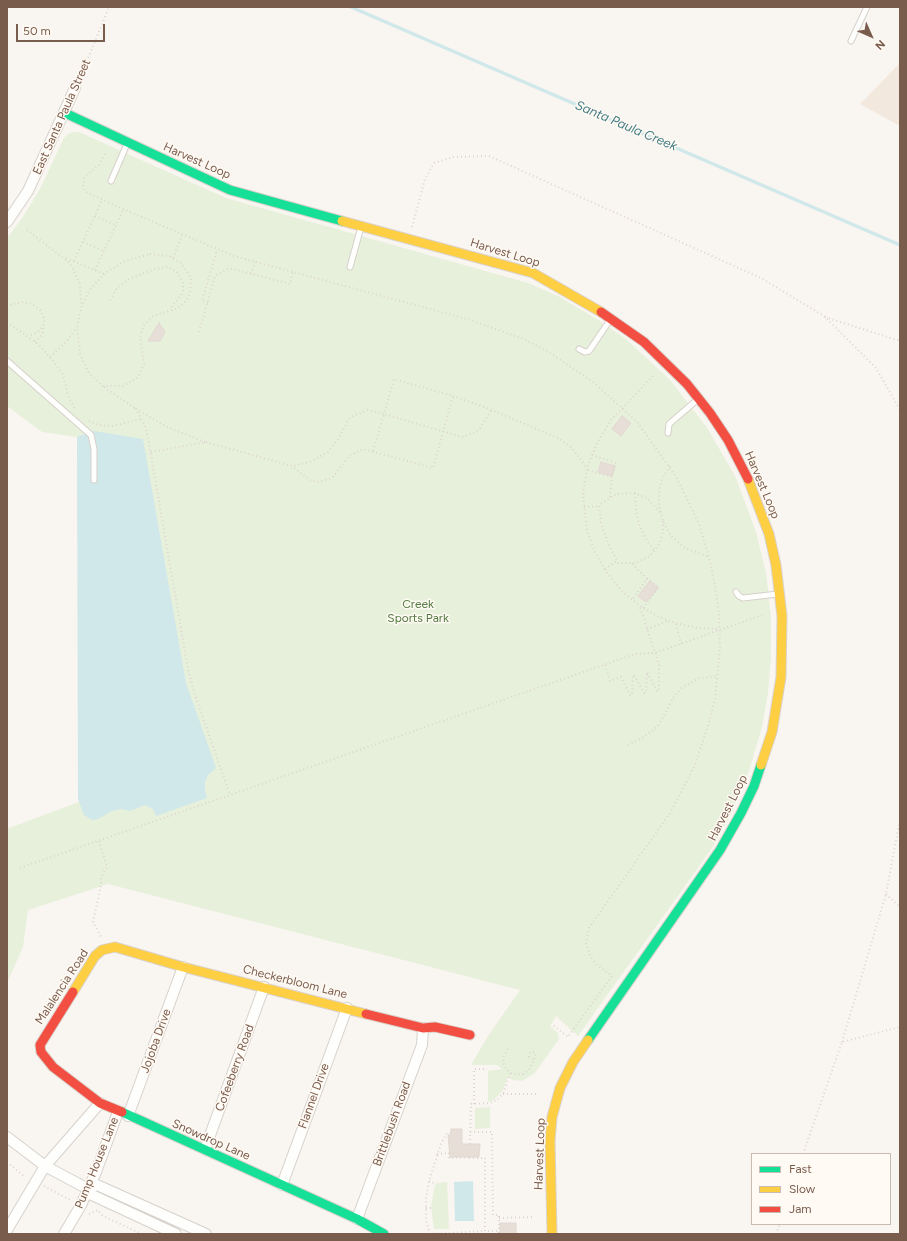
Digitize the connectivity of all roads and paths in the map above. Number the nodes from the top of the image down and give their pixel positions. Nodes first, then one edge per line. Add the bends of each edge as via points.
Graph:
1 (109, 7) edge
2 (867, 7) edge
3 (851, 41) dead end
4 (75, 88) joint
5 (65, 113) junction
6 (127, 143) junction
7 (105, 154) dead end
8 (111, 181) dead end
9 (102, 200) junction
10 (123, 209) junction
11 (95, 216) junction
12 (7, 222) edge
13 (116, 225) junction
14 (362, 225) junction
15 (27, 230) dead end
16 (182, 235) junction
17 (409, 238) junction
18 (83, 242) junction
19 (217, 250) junction
20 (104, 251) junction
21 (64, 257) junction
22 (173, 258) junction
23 (74, 261) junction
24 (255, 262) junction
25 (350, 267) dead end
26 (95, 270) junction
27 (293, 272) junction
28 (104, 274) junction
29 (252, 274) junction
30 (208, 283) junction
31 (213, 285) junction
32 (110, 300) dead end
33 (7, 303) edge
34 (208, 303) junction
35 (11, 305) junction
36 (7, 307) edge
37 (80, 308) junction
38 (172, 311) junction
39 (824, 316) junction
40 (611, 318) junction
41 (7, 322) edge
42 (44, 324) junction
43 (77, 327) junction
44 (199, 332) dead end
45 (26, 336) junction
46 (35, 342) junction
47 (900, 342) edge
48 (579, 349) dead end
49 (50, 357) junction
50 (7, 361) edge
51 (653, 376) dead end
52 (104, 386) junction
53 (453, 396) junction
54 (699, 398) junction
55 (622, 408) junction
56 (136, 409) junction
57 (492, 410) junction
58 (900, 410) edge
59 (79, 413) dead end
60 (384, 414) junction
61 (85, 418) dead end
62 (141, 419) junction
63 (443, 432) junction
64 (668, 433) dead end
65 (206, 442) junction
66 (373, 451) junction
67 (151, 452) junction
68 (592, 456) junction
69 (292, 466) junction
70 (670, 466) junction
71 (587, 469) junction
72 (612, 477) junction
73 (94, 480) dead end
74 (635, 493) junction
75 (610, 497) junction
76 (599, 506) junction
77 (584, 507) junction
78 (660, 512) junction
79 (663, 521) junction
80 (655, 551) junction
81 (709, 557) junction
82 (617, 560) junction
83 (632, 564) junction
84 (605, 570) junction
85 (647, 579) junction
86 (736, 592) dead end
87 (780, 594) junction
88 (632, 600) junction
89 (640, 606) junction
90 (643, 608) junction
91 (762, 615) dead end
92 (669, 621) junction
93 (676, 623) junction
94 (647, 629) junction
95 (720, 629) junction
96 (681, 644) junction
97 (655, 653) junction
98 (605, 665) junction
99 (718, 676) junction
100 (628, 745) dead end
101 (230, 795) junction
102 (900, 819) edge
103 (99, 841) junction
104 (20, 868) dead end
105 (886, 894) junction
106 (900, 907) edge
107 (111, 948) junction
108 (183, 966) junction
109 (264, 987) junction
110 (347, 1008) junction
111 (553, 1025) dead end
112 (900, 1027) edge
113 (423, 1028) junction
114 (470, 1035) dead end
115 (842, 1042) junction
116 (508, 1049) dead end
117 (41, 1052) joint
118 (533, 1059) dead end
119 (486, 1069) dead end
120 (510, 1073) junction
121 (503, 1094) junction
122 (539, 1094) dead end
123 (100, 1103) junction
124 (474, 1104) junction
125 (118, 1112) junction
126 (128, 1116) junction
127 (470, 1132) junction
128 (451, 1133) dead end
129 (7, 1137) edge
130 (470, 1144) dead end
131 (205, 1149) junction
132 (803, 1153) edge
133 (437, 1154) junction
134 (7, 1162) edge
135 (45, 1166) junction
136 (25, 1177) junction
137 (428, 1181) junction
138 (36, 1182) junction
139 (22, 1183) dead end
140 (436, 1184) dead end
141 (282, 1185) junction
142 (88, 1189) junction
143 (81, 1205) junction
144 (426, 1208) junction
145 (431, 1208) dead end
146 (90, 1213) dead end
147 (533, 1217) dead end
148 (499, 1218) junction
149 (357, 1219) junction
150 (7, 1230) edge
151 (485, 1231) junction
152 (499, 1232) edge
153 (64, 1234) edge
154 (142, 1234) edge
155 (176, 1234) edge
156 (206, 1234) edge
157 (384, 1234) edge
158 (429, 1234) edge
159 (552, 1234) edge

1 - 4 path, East Santa Paula Street
2 - 3 lane
4 - 5 street, East Santa Paula Street
5 - 6 street, Harvest Loop
5 - 12 street, East Santa Paula Street via 28,191
6 - 8 lane
6 - 14 street, Harvest Loop via 230,190
7 - 9 path via 100,166 85,175 82,183 82,188 86,192
9 - 10 path
9 - 11 path
10 - 13 path
10 - 16 path
11 - 13 path
11 - 18 path
13 - 20 path
14 - 17 street, Harvest Loop
14 - 25 lane
15 - 21 path
16 - 19 path
16 - 22 path
17 - 39 path via 425,179 434,163 453,157 489,156 761,278
17 - 40 street, Harvest Loop via 533,273 591,304
18 - 20 path
18 - 23 path
19 - 24 path
19 - 30 path
20 - 26 path
21 - 23 path
21 - 37 path via 74,268 80,284
22 - 28 path via 159,254 137,257 121,262
22 - 38 path via 186,269 191,284 187,300
23 - 26 path
24 - 27 path
24 - 29 path
26 - 28 path
27 - 29 path via 290,284
27 - 55 path via 467,319 524,339 568,363 594,382
28 - 37 path via 89,291
29 - 31 path via 229,268 215,276
30 - 31 path
30 - 34 path via 202,301
31 - 34 path
32 - 38 path via 117,288 129,279 154,269 167,268 177,272 183,284 182,295 172,306
33 - 35 path
34 - 44 path
35 - 36 path
35 - 42 path via 23,302 32,304 42,314
37 - 43 path
38 - 52 path via 153,316 142,328 140,341 144,361 138,377 122,386
39 - 47 path
39 - 58 path via 876,368
40 - 48 lane via 589,351
40 - 54 street, Harvest Loop via 666,362
41 - 45 path
42 - 45 path via 36,334
42 - 46 path via 43,332
43 - 49 path
43 - 52 path via 78,345 84,363 89,373
45 - 46 path
46 - 49 path
49 - 59 path via 62,373 68,396
50 - 73 lane via 91,435 94,449
51 - 55 path
52 - 56 path
53 - 57 path
53 - 60 path via 394,379
53 - 63 path
54 - 64 lane via 669,424
54 - 87 street, Harvest Loop via 728,440 750,482 768,534
55 - 68 path via 604,431
55 - 70 path via 648,435
56 - 62 path
56 - 65 path via 167,427
57 - 63 path via 484,425 476,432 462,437
57 - 71 path via 560,439 572,448
60 - 63 path
60 - 66 path
60 - 69 path via 368,410 355,415 346,423 328,452 310,462
61 - 62 path via 96,424 108,426
62 - 67 path
63 - 66 path via 432,468
65 - 67 path
65 - 69 path
66 - 69 path via 363,449 353,454 332,478 323,482 309,480
67 - 101 path via 188,669
68 - 71 path
68 - 72 path via 616,463
70 - 78 path via 660,485
70 - 81 path via 692,508
71 - 72 path
71 - 77 path
72 - 75 path
74 - 75 path
74 - 78 path via 651,501
74 - 80 path via 639,524
75 - 76 path
76 - 77 path
76 - 82 path via 601,524
77 - 84 path via 591,541
78 - 79 path
79 - 80 path via 662,537
79 - 81 path via 672,536 685,548
80 - 83 path via 644,560
81 - 95 path
82 - 83 path via 618,563
82 - 84 path
83 - 85 path
84 - 88 path
85 - 88 path
85 - 90 path via 658,588
86 - 87 lane via 743,598
87 - 159 street, Harvest Loop via 783,646 772,732 742,813 720,850 572,1062 560,1088 552,1117 550,1141
88 - 89 path
89 - 90 path
89 - 94 path
90 - 92 path
91 - 95 path
92 - 93 path
92 - 94 path
93 - 95 path
93 - 96 path
94 - 97 path
95 - 96 path
95 - 99 path
96 - 97 path
97 - 98 path via 635,654
97 - 98 path via 659,665 659,691 646,672 646,693 633,675 630,695 621,677 610,681
98 - 101 path
99 - 100 path via 699,678 682,688 673,698 657,727
99 - 111 path via 708,729 682,792 589,928 586,944 590,956 612,976 568,1037
101 - 103 path
102 - 105 path
103 - 104 path
103 - 107 path via 107,867 101,877 102,885 93,922
105 - 106 path
105 - 115 path
107 - 108 street, Checkerbloom Lane
107 - 117 street, Malalencia Road via 102,950 95,956 44,1036 40,1045
108 - 109 street, Checkerbloom Lane
108 - 126 street, Jojoba Drive
109 - 110 street, Checkerbloom Lane
109 - 131 street, Cofeeberry Road
110 - 113 street, Checkerbloom Lane
110 - 141 street, Flannel Drive
112 - 115 path
113 - 114 street, Checkerbloom Lane via 435,1027
113 - 149 street, Brittlebush Road via 422,1045
115 - 132 path
116 - 120 path via 503,1060 505,1068
117 - 123 street, Snowdrop Lane via 66,1079
118 - 120 path via 528,1072 520,1075
119 - 124 path via 474,1069
120 - 121 path
121 - 122 path
121 - 124 path via 492,1103
123 - 125 street, Snowdrop Lane
123 - 135 street, Pump House Lane
124 - 127 path via 470,1104
125 - 126 street, Snowdrop Lane
125 - 142 street, Pump House Lane
126 - 131 street, Snowdrop Lane
127 - 130 path
127 - 148 path via 492,1132 493,1215 499,1215
128 - 133 path via 447,1133
129 - 135 street
131 - 141 street, Snowdrop Lane
133 - 137 path
133 - 151 path via 449,1153 449,1158 485,1158
134 - 136 path
135 - 138 street, Pump House Lane
135 - 142 street
136 - 138 path
136 - 139 path
137 - 140 path
137 - 144 path
138 - 143 path
138 - 150 street, Pump House Lane
141 - 149 street, Snowdrop Lane
142 - 143 street, Pump House Lane
142 - 155 street via 92,1195
142 - 156 street via 97,1185
143 - 153 street, Pump House Lane
144 - 145 path
144 - 158 path
146 - 154 path via 98,1210 104,1216
147 - 148 path
148 - 152 path
149 - 157 street, Snowdrop Lane
151 - 152 path
151 - 158 path

